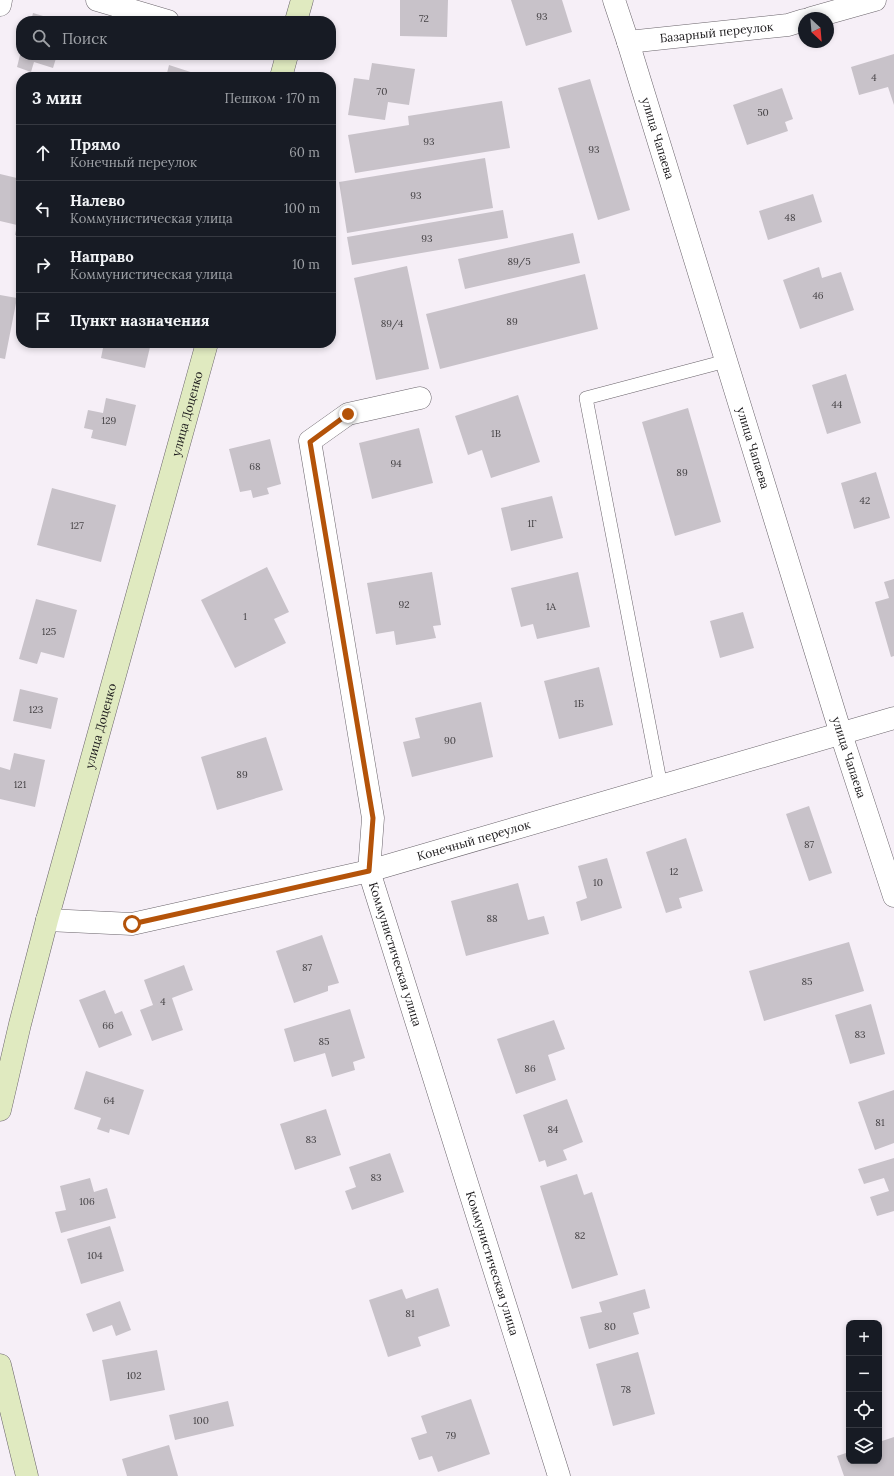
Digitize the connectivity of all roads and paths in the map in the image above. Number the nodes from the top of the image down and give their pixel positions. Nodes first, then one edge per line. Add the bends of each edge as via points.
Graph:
1 (2, 0) edge
2 (98, 0) edge
3 (302, 0) edge
4 (614, 0) edge
5 (875, 0) edge
6 (0, 5) edge
7 (832, 12) edge
8 (151, 16) edge
9 (297, 16) edge
10 (798, 22) edge
11 (628, 42) junction
12 (285, 60) edge
13 (282, 72) edge
14 (206, 348) edge
15 (726, 361) junction
16 (420, 398) dead end
17 (894, 718) edge
18 (841, 734) junction
19 (661, 786) junction
20 (369, 871) junction
21 (894, 896) edge
22 (47, 920) junction
23 (0, 1110) edge
24 (0, 1365) edge
25 (27, 1476) edge
26 (559, 1476) edge

1 - 6 street
2 - 8 street
3 - 9 main road
4 - 11 street, улица Чапаева
5 - 7 street
10 - 11 street, Базарный переулок
11 - 15 street, улица Чапаева
12 - 13 main road
14 - 22 main road, улица Доценко
15 - 18 street, улица Чапаева
15 - 19 lane via 586,398
16 - 20 street, Коммунистическая улица via 348,414 310,442 373,818
17 - 18 street, Конечный переулок
18 - 19 street, Конечный переулок
18 - 21 street, улица Чапаева
19 - 20 street, Конечный переулок
20 - 22 street, Конечный переулок via 132,924
20 - 26 street, Коммунистическая улица
22 - 23 main road, улица Доценко
24 - 25 main road

